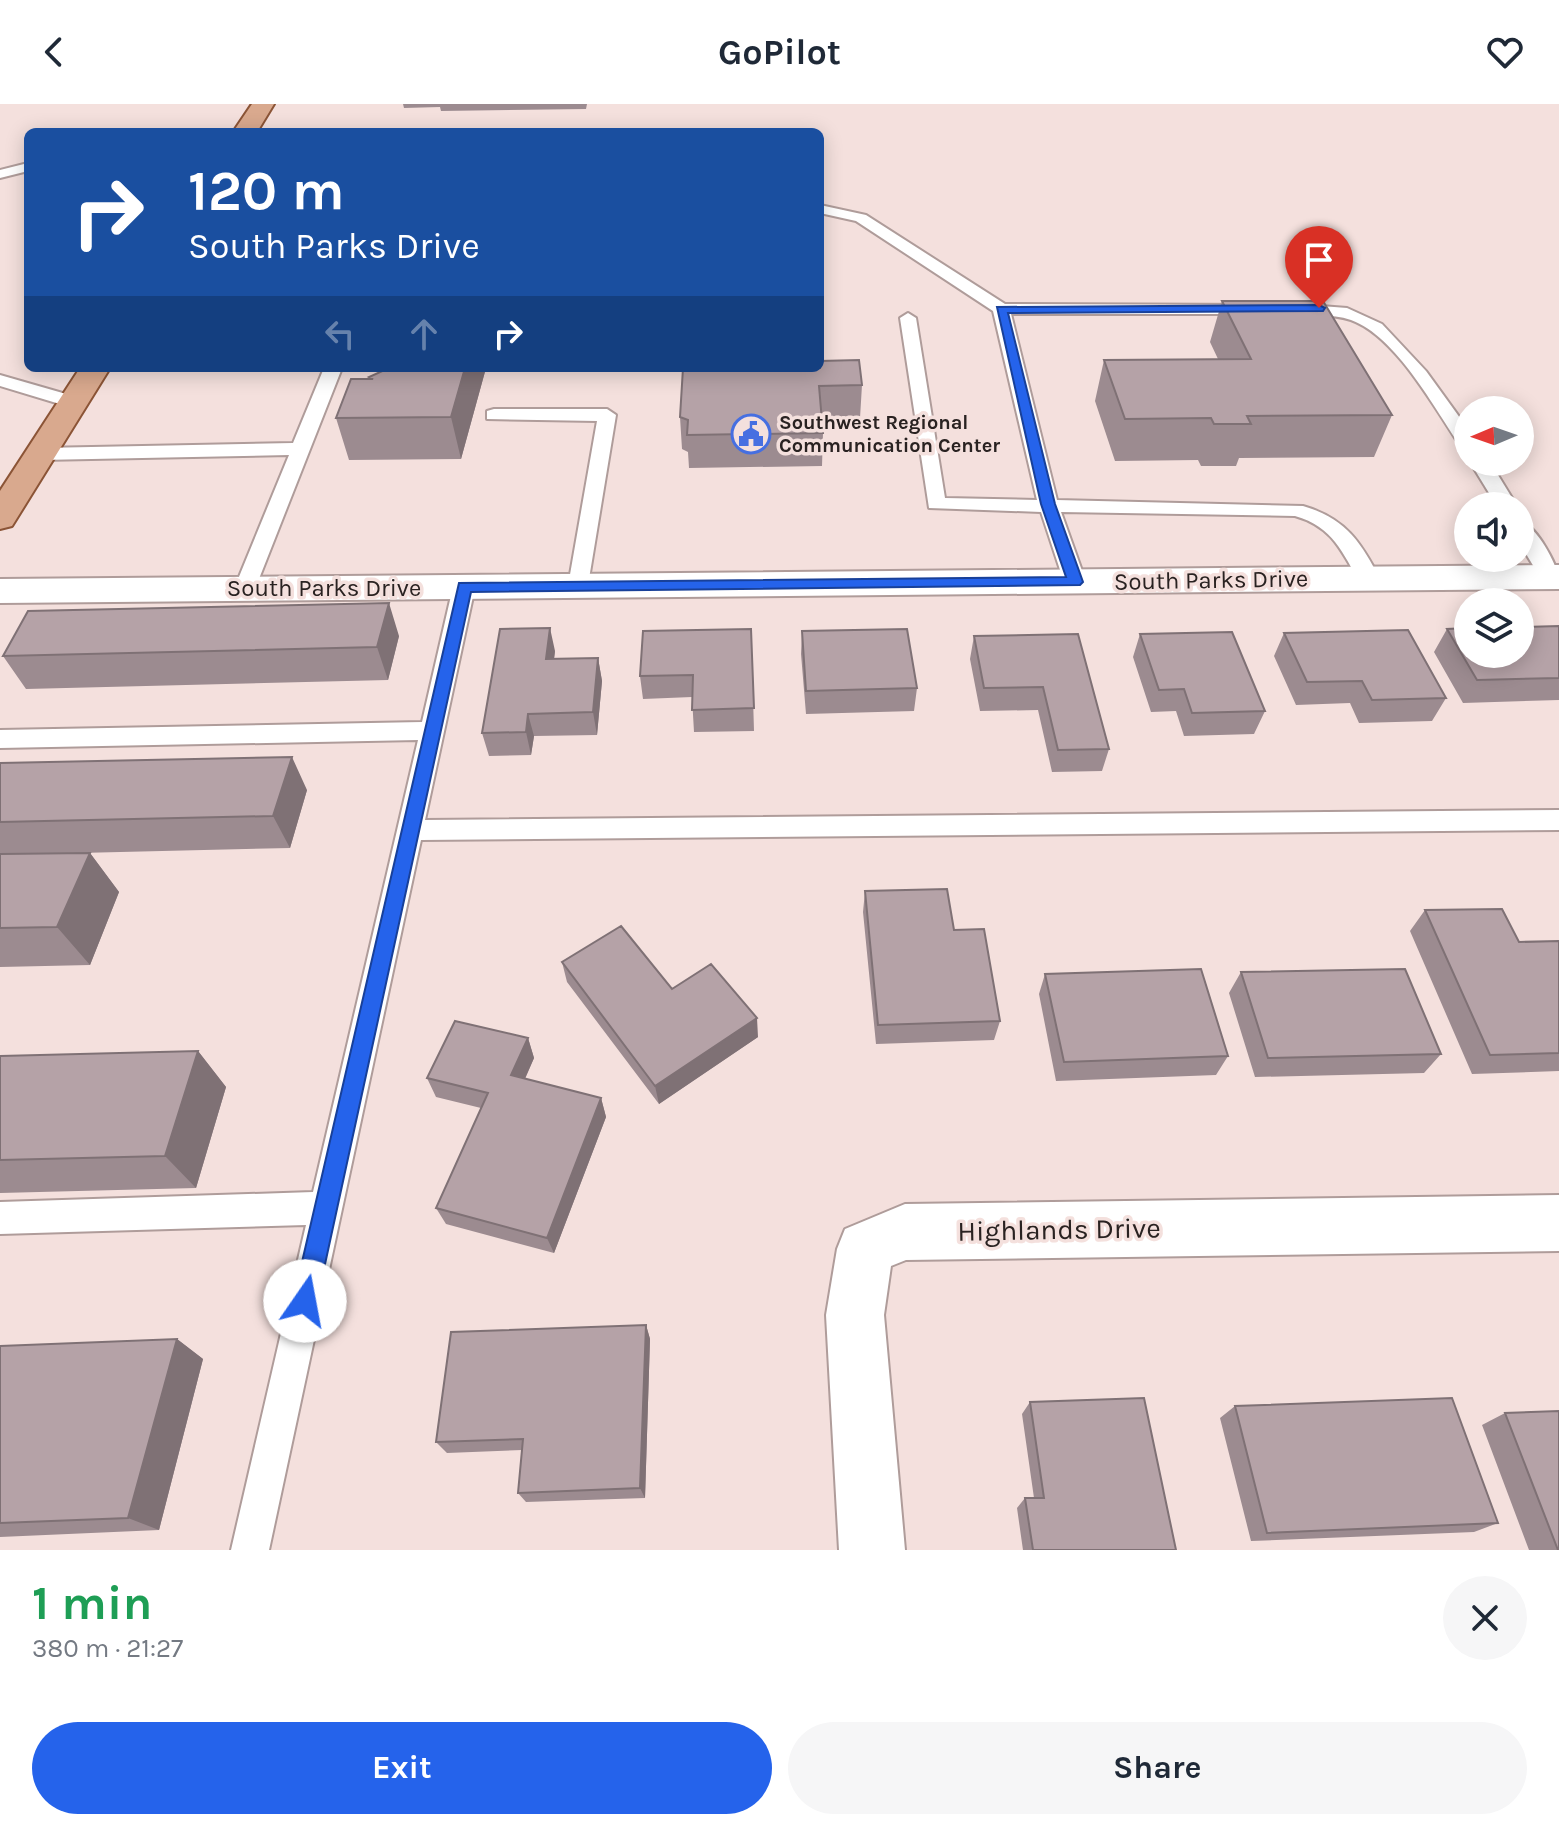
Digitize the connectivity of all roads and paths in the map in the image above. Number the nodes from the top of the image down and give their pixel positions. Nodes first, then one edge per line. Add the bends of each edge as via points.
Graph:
1 (263, 104) edge
2 (248, 128) edge
3 (0, 154) edge
4 (24, 168) edge
5 (3, 173) edge
6 (824, 210) edge
7 (1001, 309) junction
8 (908, 318) dead end
9 (92, 372) edge
10 (331, 372) edge
11 (0, 380) edge
12 (73, 402) junction
13 (494, 415) dead end
14 (1454, 424) edge
15 (301, 449) junction
16 (41, 454) junction
17 (1048, 504) junction
18 (0, 518) edge
19 (1534, 547) edge
20 (1555, 577) edge
21 (1369, 579) junction
22 (1075, 582) junction
23 (579, 586) junction
24 (464, 587) junction
25 (245, 589) junction
26 (0, 591) edge
27 (433, 731) junction
28 (0, 739) edge
29 (1559, 820) edge
30 (411, 830) junction
31 (326, 1208) junction
32 (0, 1218) edge
33 (1559, 1223) edge
34 (250, 1550) edge
35 (872, 1550) edge

1 - 2 main road
3 - 5 lane
4 - 5 lane
6 - 7 lane via 861,218
7 - 14 lane via 1319,308 1364,319 1405,357
7 - 17 lane
8 - 17 lane via 936,504
9 - 12 main road
10 - 15 lane
11 - 12 lane
12 - 16 main road
13 - 23 lane via 607,415
15 - 16 lane
15 - 25 lane
16 - 18 main road
17 - 21 lane via 1296,510 1331,522 1344,533
17 - 22 lane
19 - 20 lane
20 - 21 street, South Parks Drive
21 - 22 street, South Parks Drive
22 - 23 street, South Parks Drive
23 - 24 street, South Parks Drive
24 - 25 street, South Parks Drive
24 - 27 lane
25 - 26 street, South Parks Drive
27 - 28 lane
27 - 30 lane
29 - 30 lane
30 - 31 lane
31 - 32 lane
31 - 34 lane
33 - 35 street, Highlands Drive via 905,1232 865,1249 855,1315

